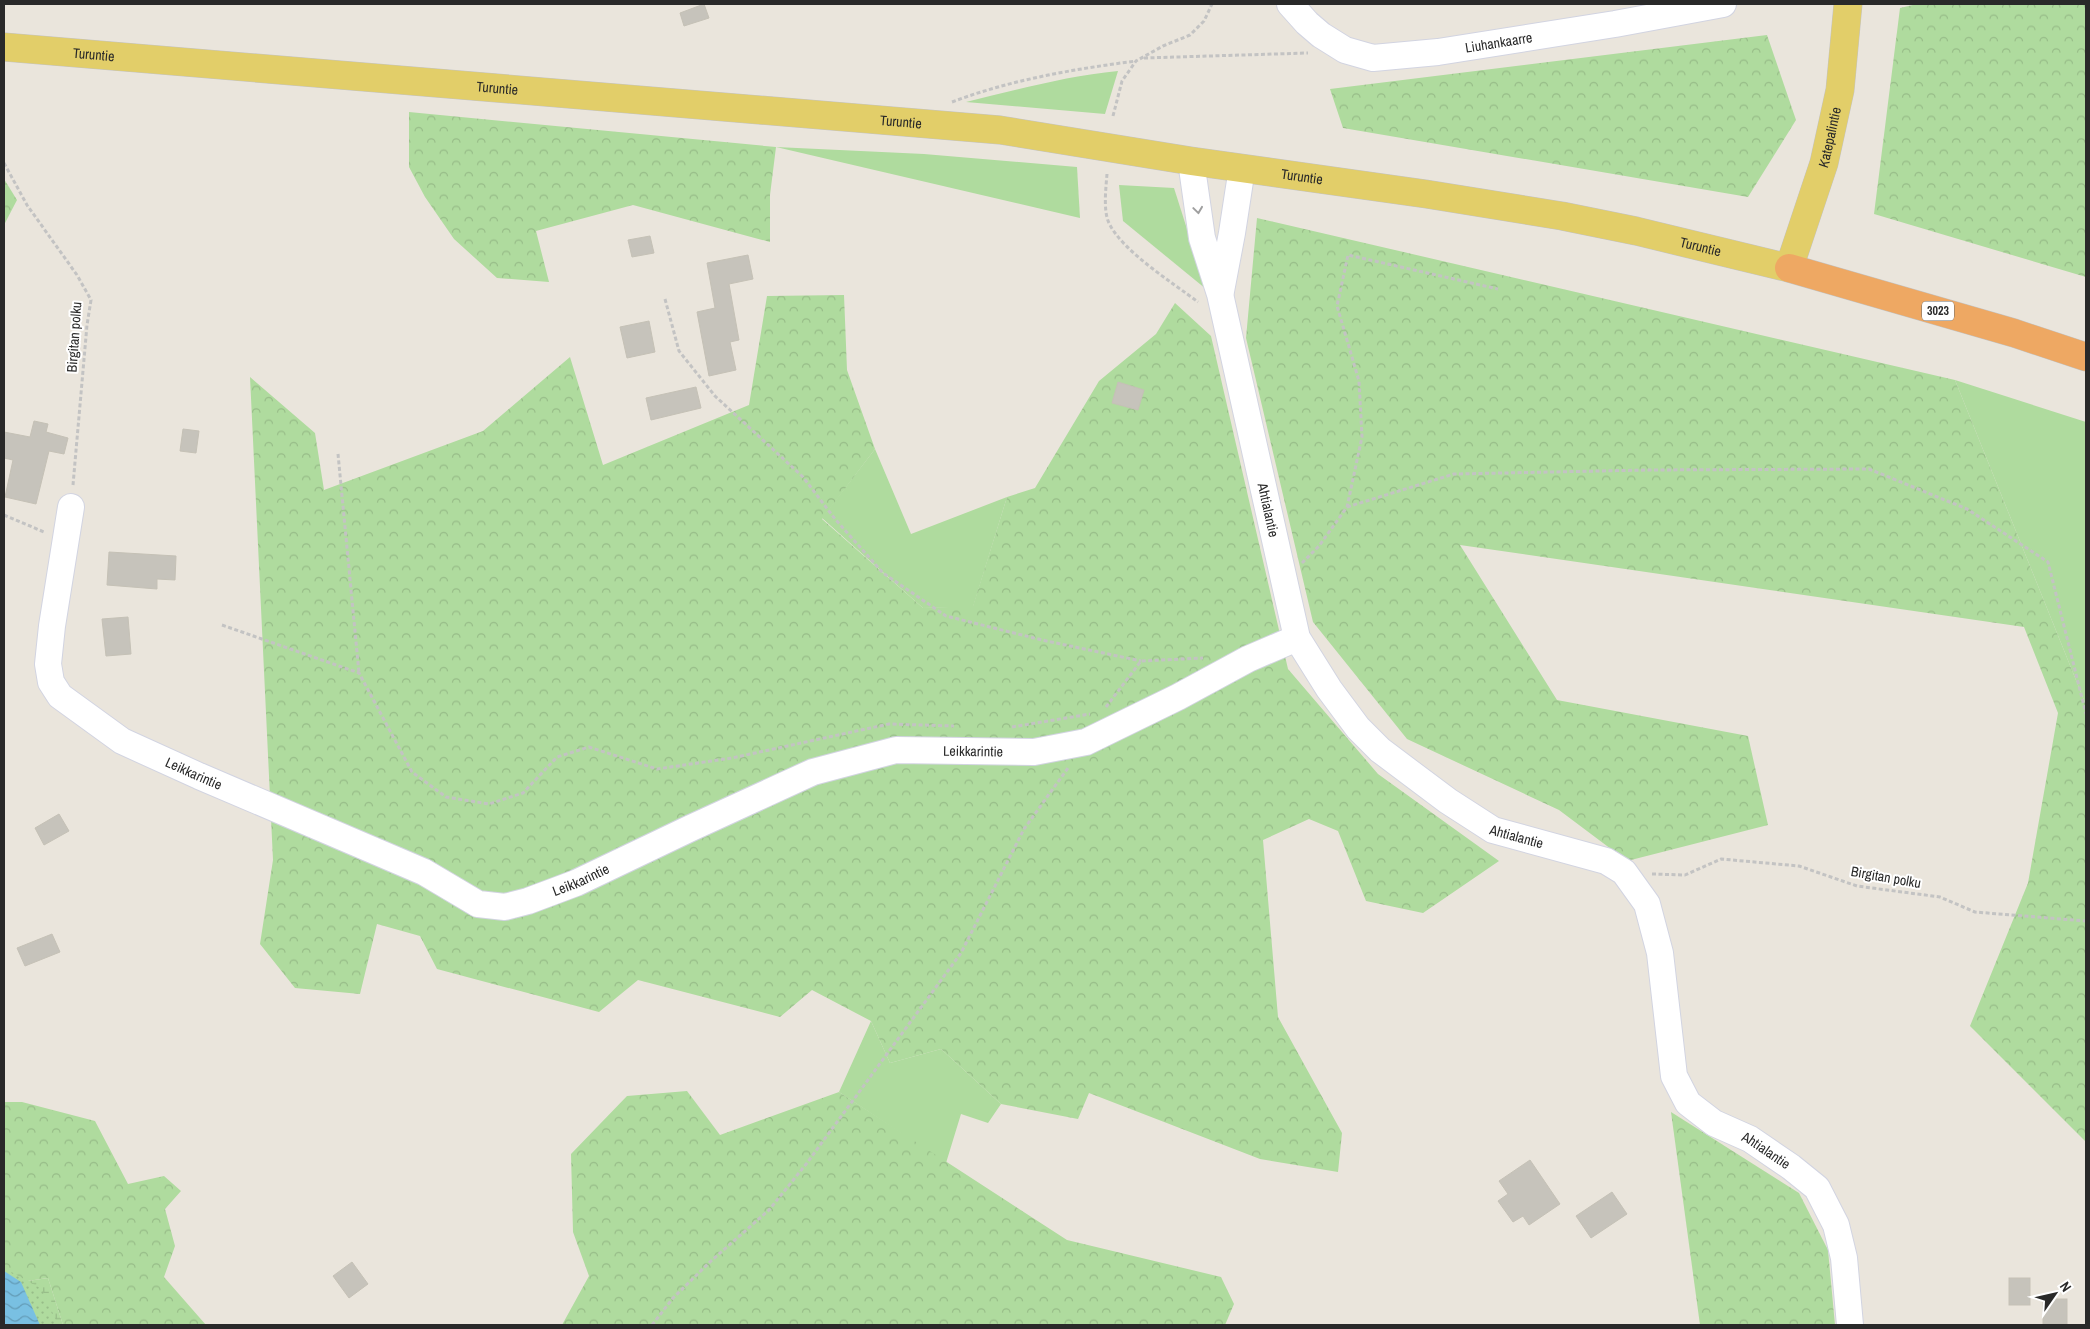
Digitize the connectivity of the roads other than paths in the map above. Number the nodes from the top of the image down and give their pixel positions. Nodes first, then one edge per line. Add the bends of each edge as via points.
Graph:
1 (1290, 4) edge
2 (1723, 4) edge
3 (1848, 4) edge
4 (4, 46) edge
5 (1191, 161) junction
6 (1242, 168) junction
7 (1789, 268) junction
8 (1220, 294) junction
9 (2086, 357) edge
10 (71, 507) road end
11 (1297, 638) junction
12 (1850, 1325) edge

1 - 2 street, Liuhankaarre via 1321,35 1345,50 1372,58 1438,52
3 - 7 main road, Katepalintie via 1840,90 1824,163
4 - 5 main road, Turuntie via 1000,130
5 - 6 main road, Turuntie
5 -> 8 street, Ahtialantie via 1202,238
6 - 7 main road, Turuntie via 1562,216 1636,230
6 - 8 street, Ahtialantie
7 - 9 highway, 3023
8 - 11 street, Ahtialantie
10 - 11 street, Leikkarintie via 48,664 51,682 60,696 122,741 424,872 478,904 504,907 576,883 813,772 896,750 1034,752 1086,742 1248,659
11 - 12 street, Ahtialantie via 1329,690 1358,728 1380,750 1448,801 1493,830 1606,861 1624,872 1647,904 1660,953 1674,1076 1688,1103 1714,1123 1750,1139 1817,1188 1836,1225 1844,1258

